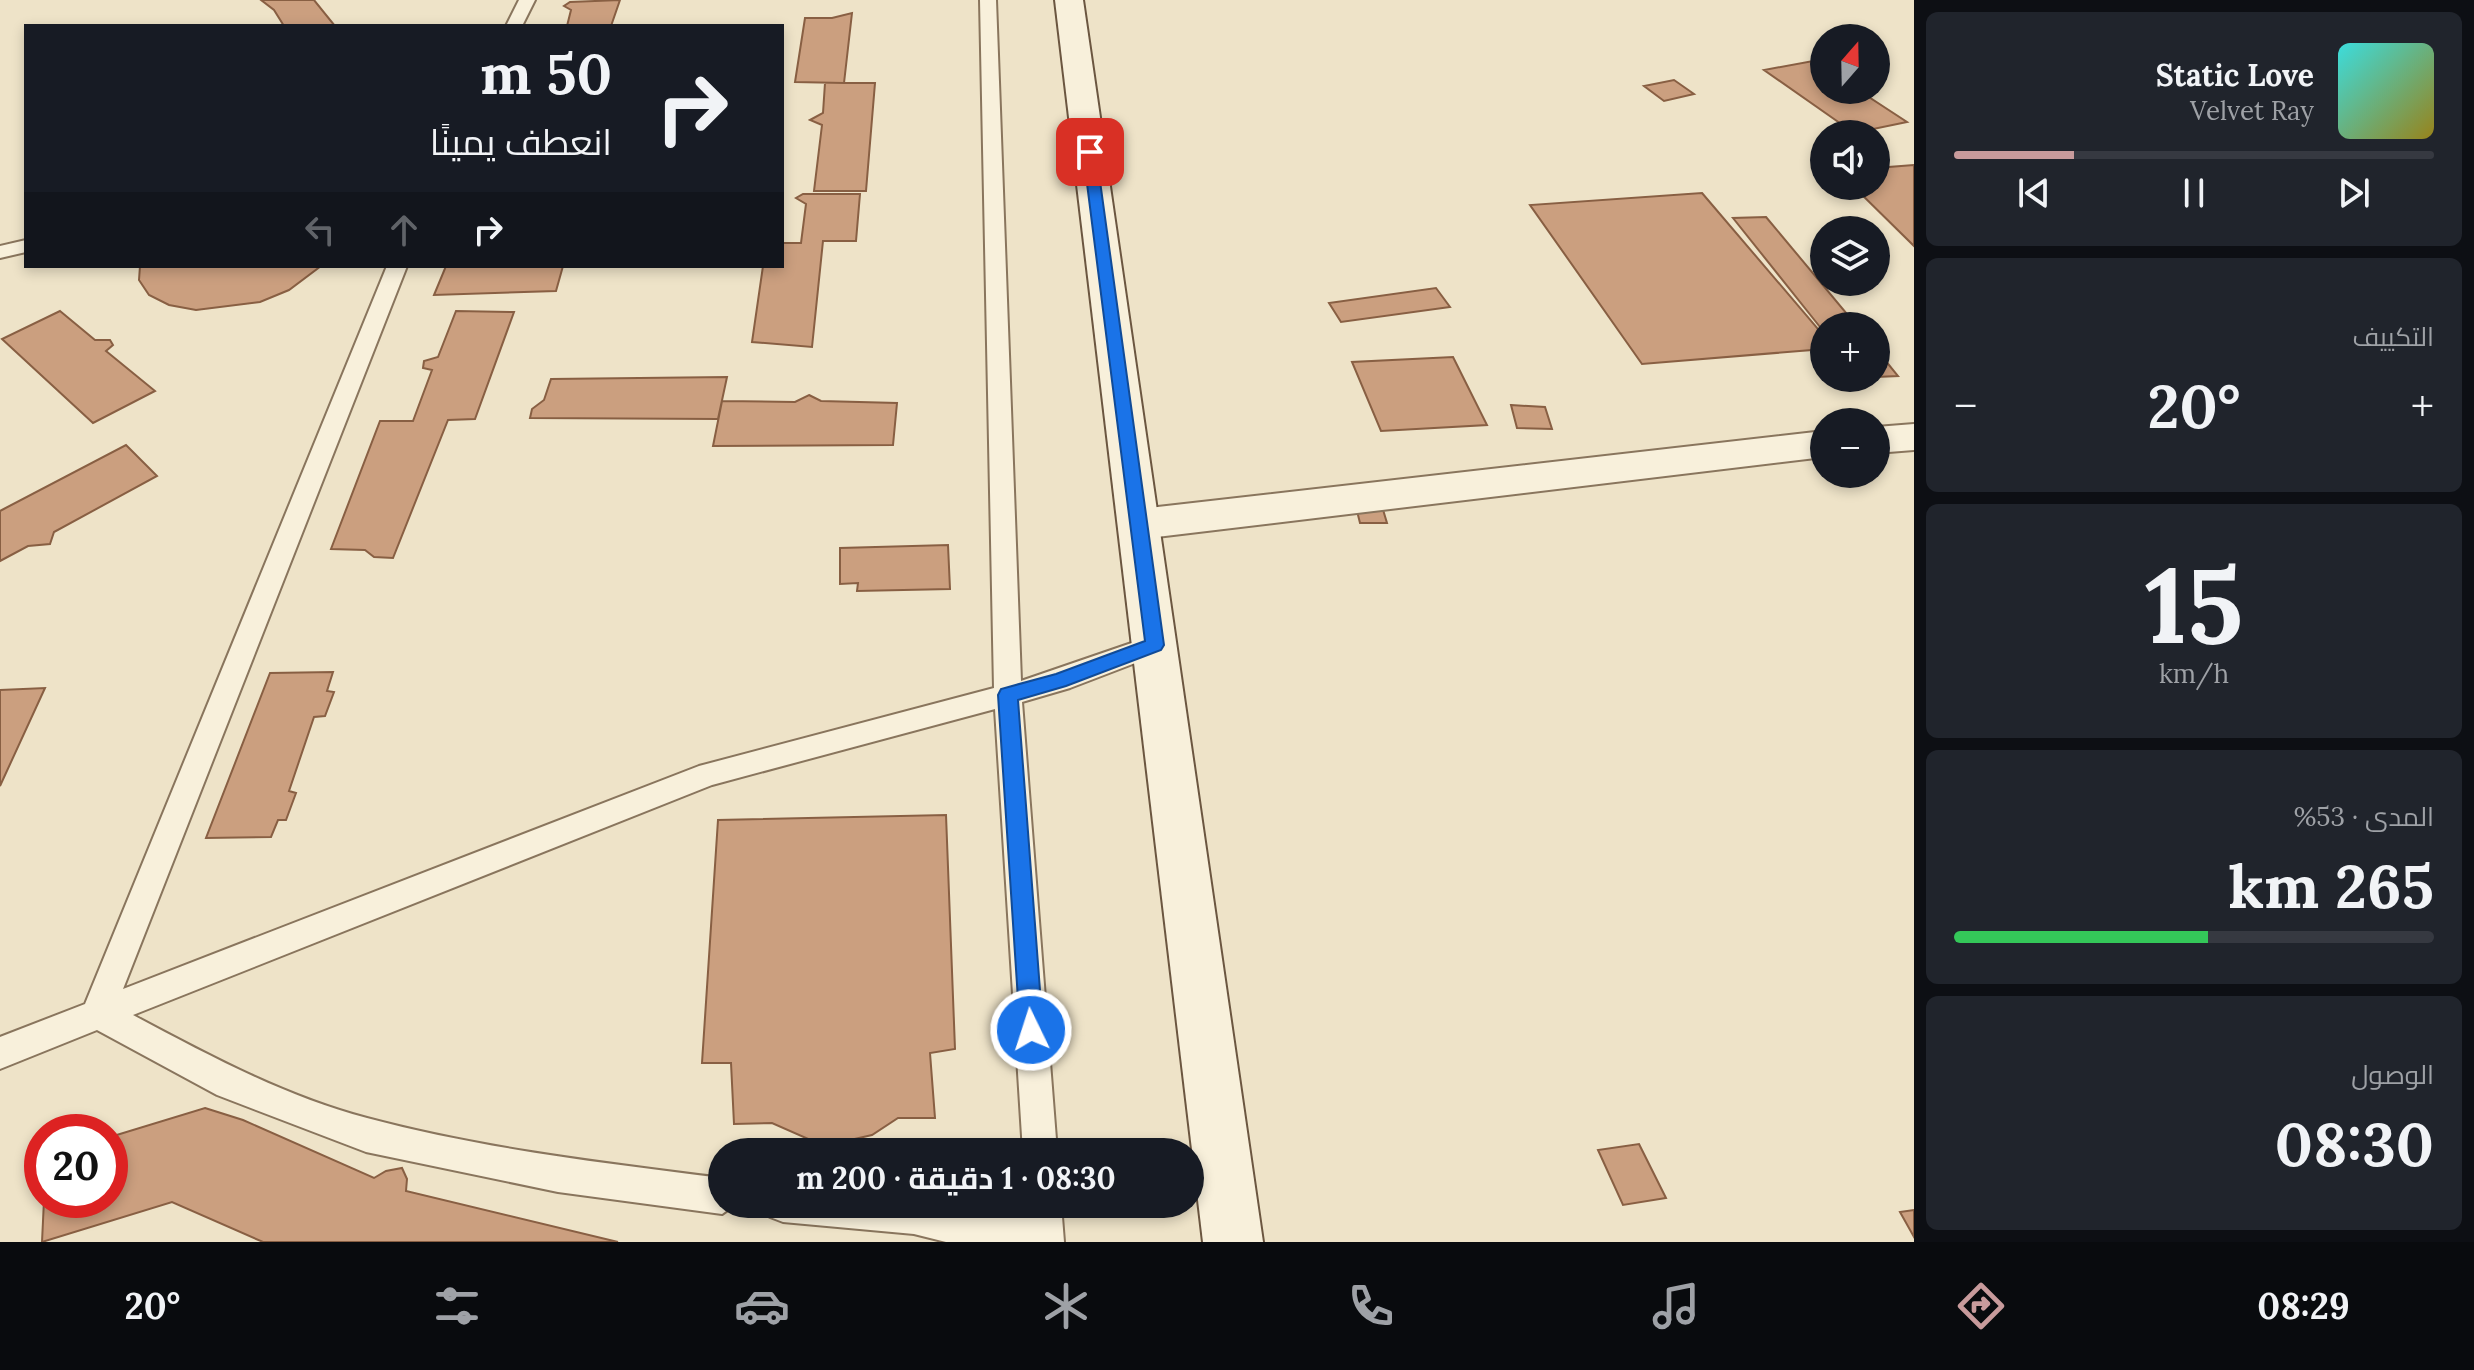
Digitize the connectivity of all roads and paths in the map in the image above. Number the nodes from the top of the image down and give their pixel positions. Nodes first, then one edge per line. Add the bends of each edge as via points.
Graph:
1 (527, 0) edge
2 (988, 0) edge
3 (1069, 0) edge
4 (515, 24) edge
5 (24, 246) edge
6 (0, 252) edge
7 (396, 268) edge
8 (1914, 437) edge
9 (1890, 439) edge
10 (1810, 446) edge
11 (1140, 524) junction
12 (1155, 645) junction
13 (1008, 695) junction
14 (97, 1013) junction
15 (0, 1053) edge
16 (1039, 1138) edge
17 (708, 1194) edge
18 (922, 1218) edge
19 (1045, 1228) edge
20 (1233, 1242) edge

1 - 4 lane
2 - 13 lane
3 - 11 main road
5 - 6 lane
7 - 14 lane
8 - 9 main road
10 - 11 main road
11 - 12 main road
12 - 13 lane
12 - 20 main road
13 - 14 lane via 709,774
13 - 16 lane
14 - 15 lane
14 - 17 lane via 229,1084 366,1135 558,1175
18 - 19 lane via 984,1234

